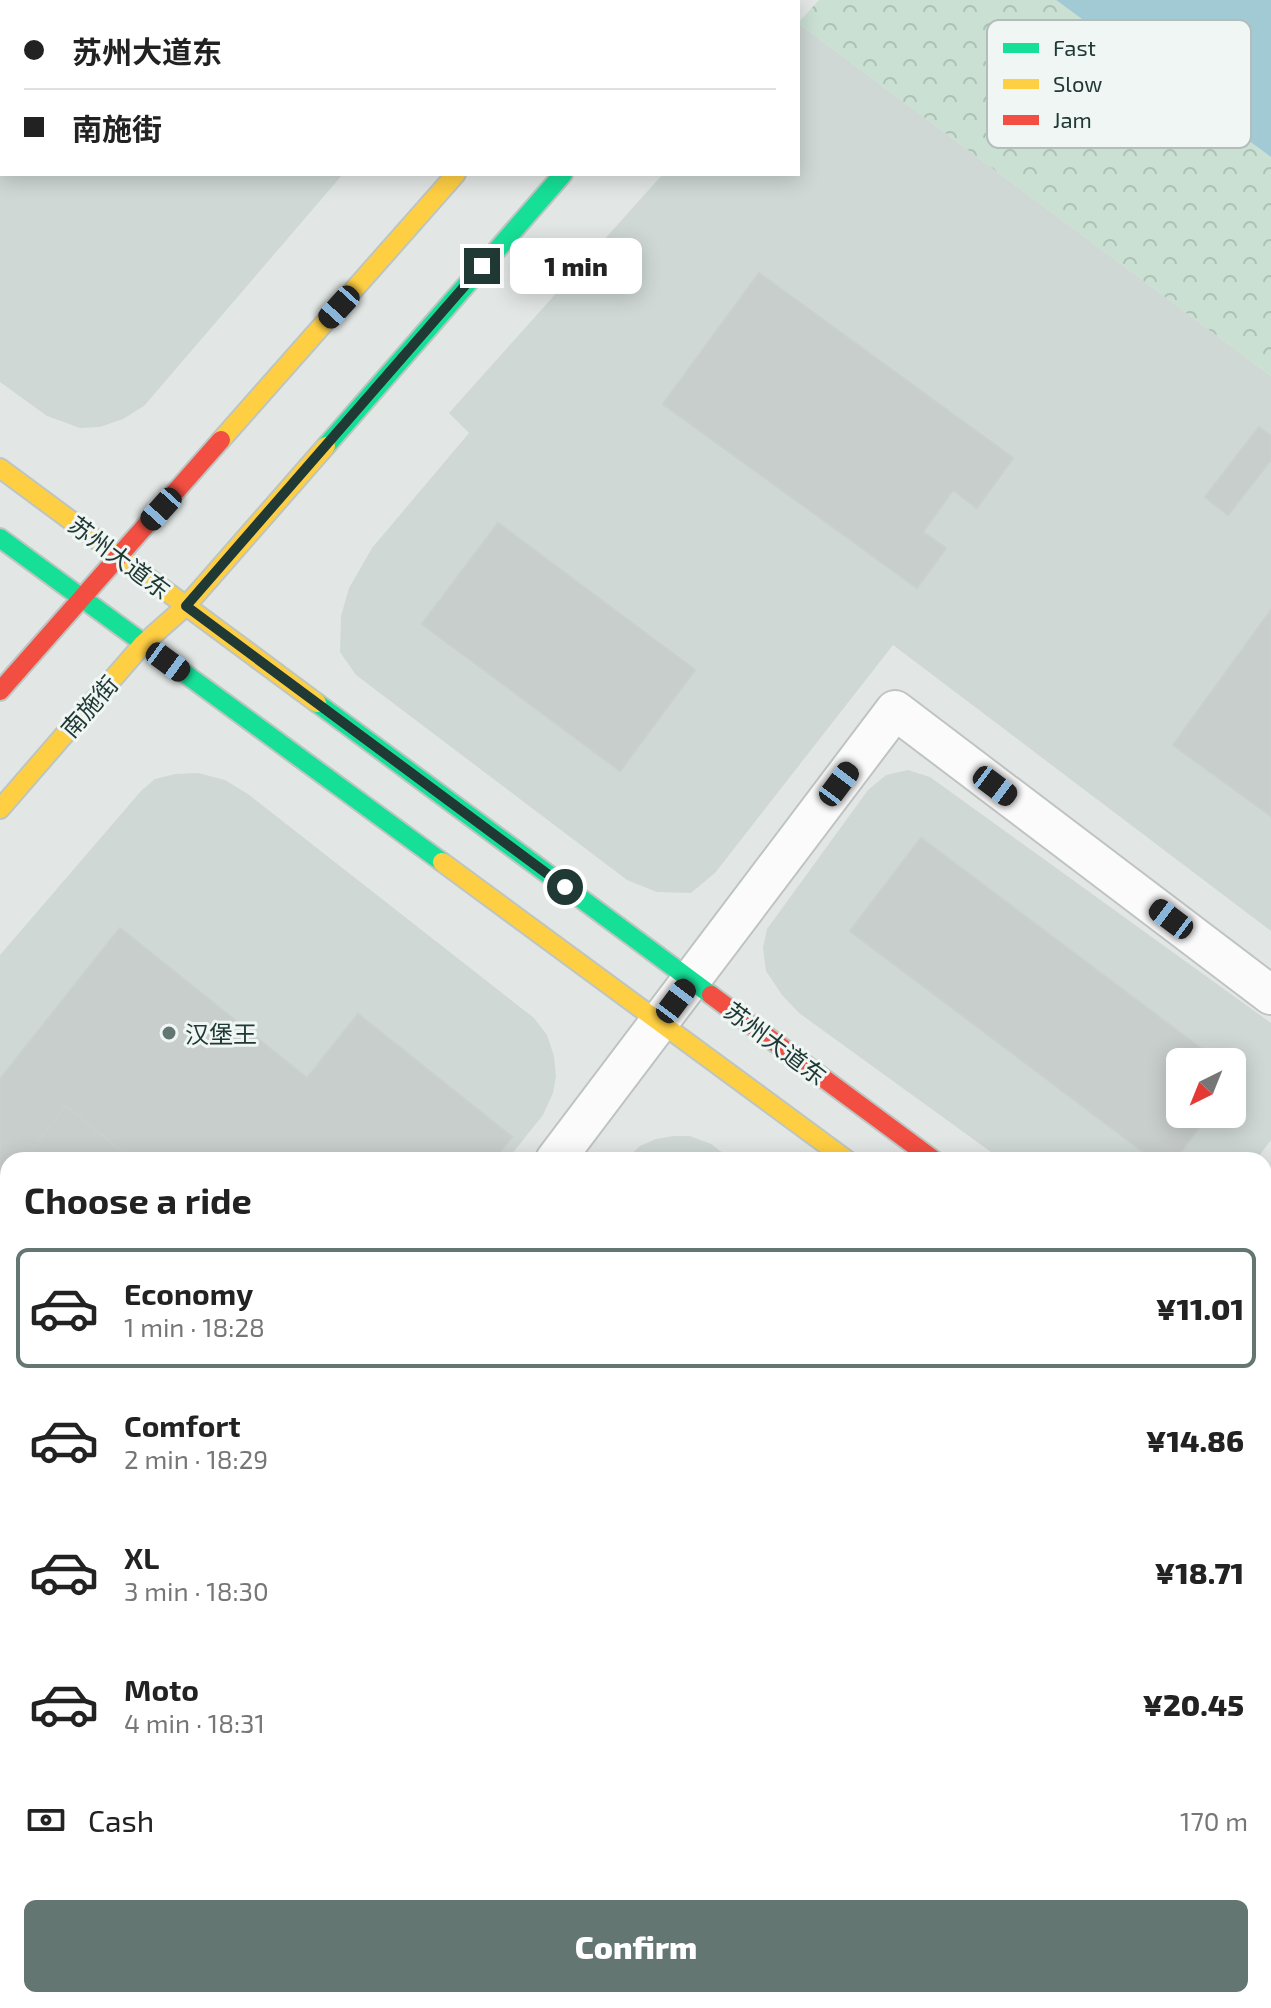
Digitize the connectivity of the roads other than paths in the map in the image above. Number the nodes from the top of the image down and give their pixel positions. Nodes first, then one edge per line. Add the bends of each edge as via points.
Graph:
1 (454, 176) edge
2 (561, 176) edge
3 (0, 468) edge
4 (0, 538) edge
5 (119, 555) junction
6 (82, 598) junction
7 (186, 606) junction
8 (143, 644) junction
9 (0, 691) edge
10 (0, 809) edge
11 (692, 980) junction
12 (1271, 995) edge
13 (660, 1022) junction
14 (561, 1152) edge
15 (836, 1152) edge
16 (923, 1152) edge

1 - 5 main road
2 - 7 main road, 南施街
3 - 5 main road, 苏州大道东
4 - 6 main road
5 - 6 main road
5 - 7 main road, 苏州大道东
6 - 8 main road
6 - 9 main road
7 - 8 main road, 南施街
7 - 11 main road, 苏州大道东
8 - 10 main road, 南施街
8 - 13 main road
11 - 12 street via 895,710
11 - 13 street
11 - 16 main road, 苏州大道东
13 - 14 street
13 - 15 main road

